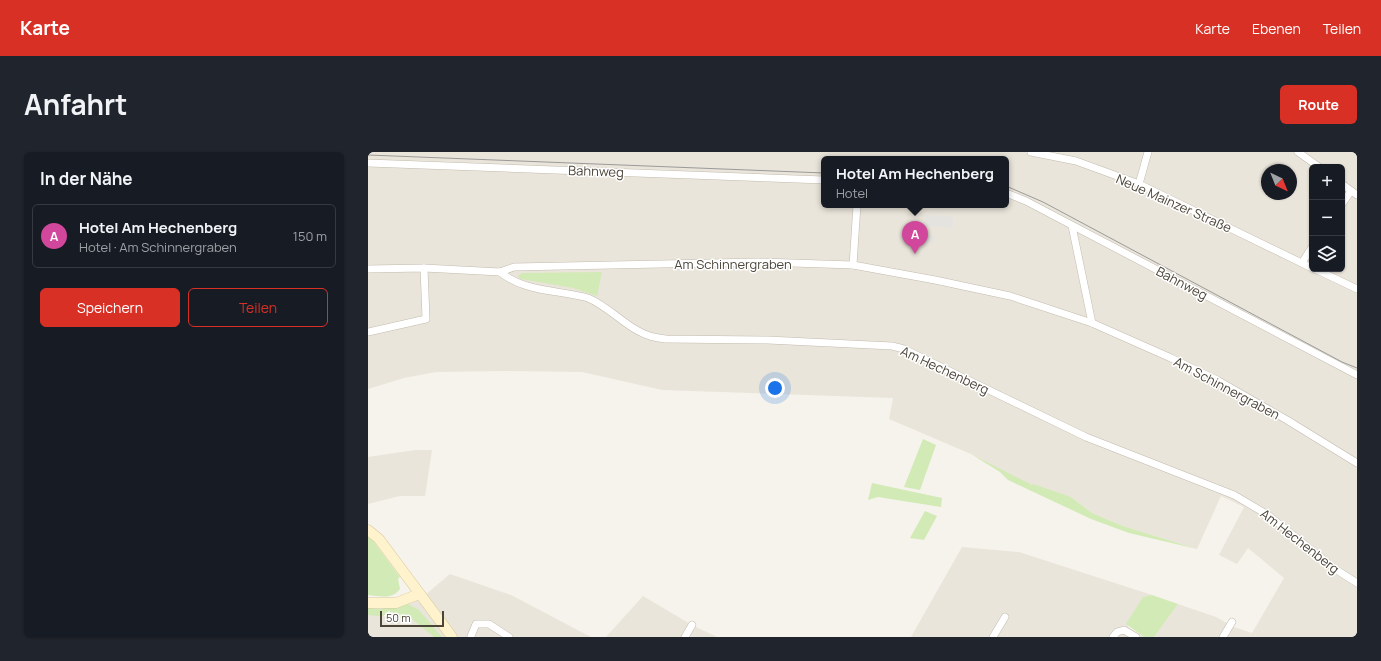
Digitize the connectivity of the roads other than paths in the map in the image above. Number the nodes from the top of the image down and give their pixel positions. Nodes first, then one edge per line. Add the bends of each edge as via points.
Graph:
1 (1031, 152) edge
2 (1148, 152) edge
3 (1298, 152) edge
4 (368, 163) edge
5 (1315, 164) edge
6 (821, 180) edge
7 (1139, 184) junction
8 (1345, 186) edge
9 (1354, 193) edge
10 (1009, 194) edge
11 (1345, 201) edge
12 (857, 208) edge
13 (1072, 226) junction
14 (1309, 252) edge
15 (1302, 263) junction
16 (853, 265) junction
17 (1309, 266) edge
18 (424, 268) junction
19 (368, 269) edge
20 (500, 272) junction
21 (1321, 272) edge
22 (1357, 290) edge
23 (1092, 323) junction
24 (368, 332) edge
25 (1357, 375) edge
26 (1357, 463) edge
27 (368, 530) edge
28 (1357, 583) edge
29 (419, 594) junction
30 (368, 604) edge
31 (1005, 617) dead end
32 (1232, 622) dead end
33 (692, 624) dead end
34 (471, 636) dead end
35 (452, 637) edge
36 (509, 637) edge
37 (686, 637) edge
38 (993, 637) edge
39 (1113, 637) edge
40 (1136, 637) edge
41 (1223, 637) edge

1 - 7 street, Neue Mainzer Straße via 1076,161
2 - 7 street
3 - 5 street
4 - 6 street, Bahnweg
7 - 15 street, Neue Mainzer Straße
8 - 9 street
9 - 11 street
10 - 13 street, Bahnweg
12 - 16 street
13 - 23 street
13 - 25 street, Bahnweg
14 - 15 street
15 - 17 street, Neue Mainzer Straße
16 - 20 street, Am Schinnergraben via 759,262 514,267
16 - 23 street, Am Schinnergraben via 1010,296
18 - 19 street, Am Schinnergraben
18 - 20 street, Am Schinnergraben
18 - 24 street via 426,319
20 - 28 street, Am Hechenberg via 509,280 521,284 598,302 650,336 666,339 892,346 904,349 1086,436 1234,495 1268,514 1335,569
21 - 22 street
23 - 26 street, Am Schinnergraben via 1217,380
27 - 29 street via 379,539
29 - 30 street via 396,603
29 - 35 street
31 - 38 street
32 - 41 street
33 - 37 street
34 - 36 street via 476,624 489,624
39 - 40 street via 1120,630

